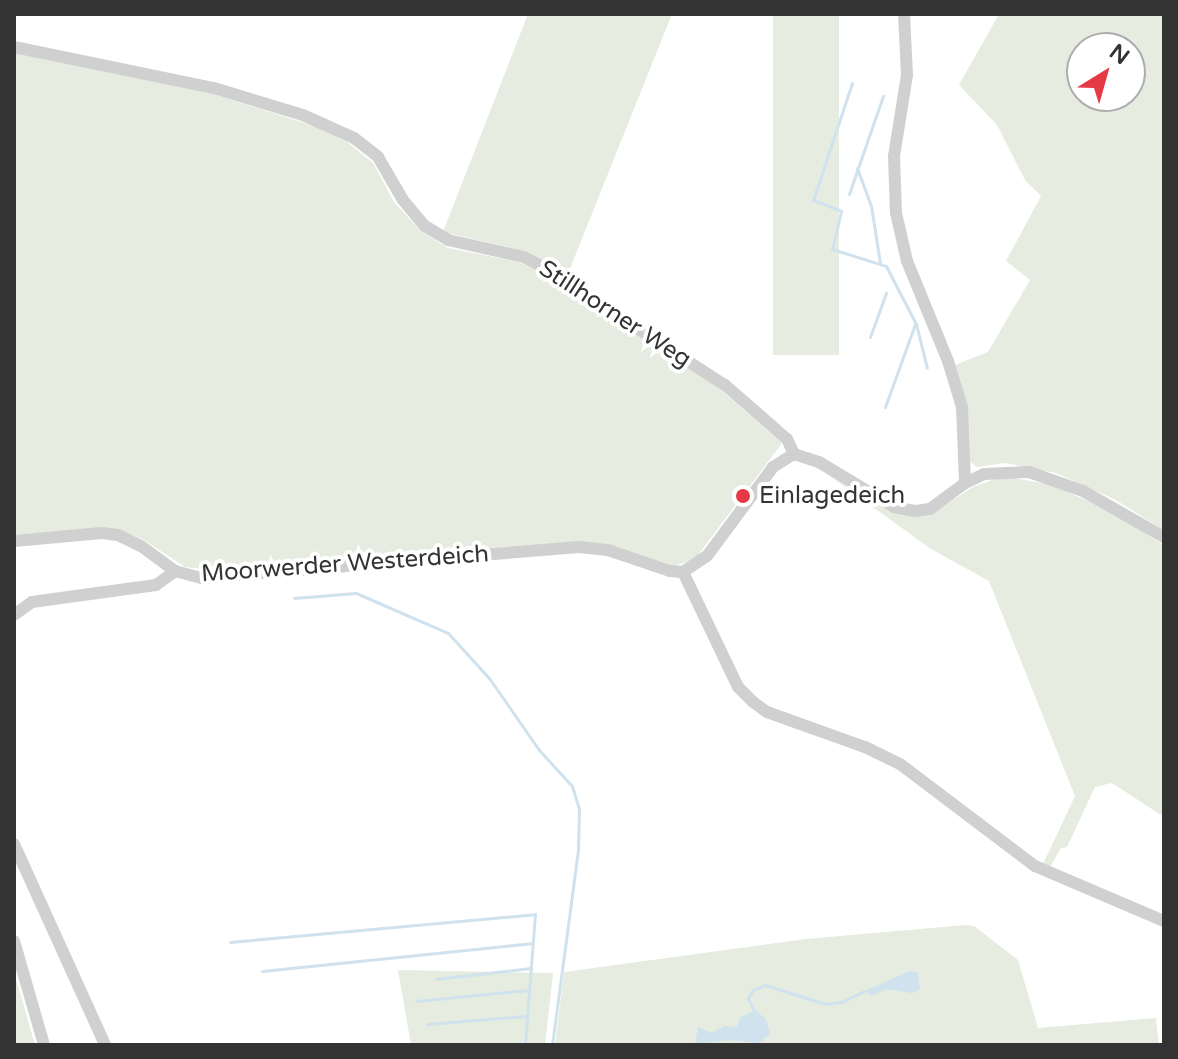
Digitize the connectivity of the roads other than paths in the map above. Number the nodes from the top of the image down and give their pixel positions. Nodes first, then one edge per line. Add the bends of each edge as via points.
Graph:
1 (904, 14) edge
2 (14, 47) edge
3 (794, 454) junction
4 (965, 483) junction
5 (1164, 537) edge
6 (14, 541) edge
7 (175, 571) junction
8 (683, 572) junction
9 (14, 615) edge
10 (14, 844) edge
11 (1164, 921) edge
12 (14, 941) edge
13 (44, 1045) edge
14 (105, 1045) edge

1 - 4 street via 907,75 894,156 896,213 907,261 962,407
2 - 3 street, Stillhorner Weg via 214,88 303,115 354,138 378,157 425,226 448,240 524,257 543,267 725,385 787,439
3 - 4 street, Stillhorner Weg via 819,462 894,507 930,509
3 - 8 street via 773,467 707,556
4 - 5 street via 999,471 1041,475 1111,504
6 - 7 street via 118,535
7 - 8 street, Moorwerder Westerdeich via 217,579 579,547
7 - 9 street, Moorwerder Westerdeich via 156,585 32,602
8 - 11 street via 738,687 753,702 900,764 1035,866
10 - 14 street
12 - 13 street

